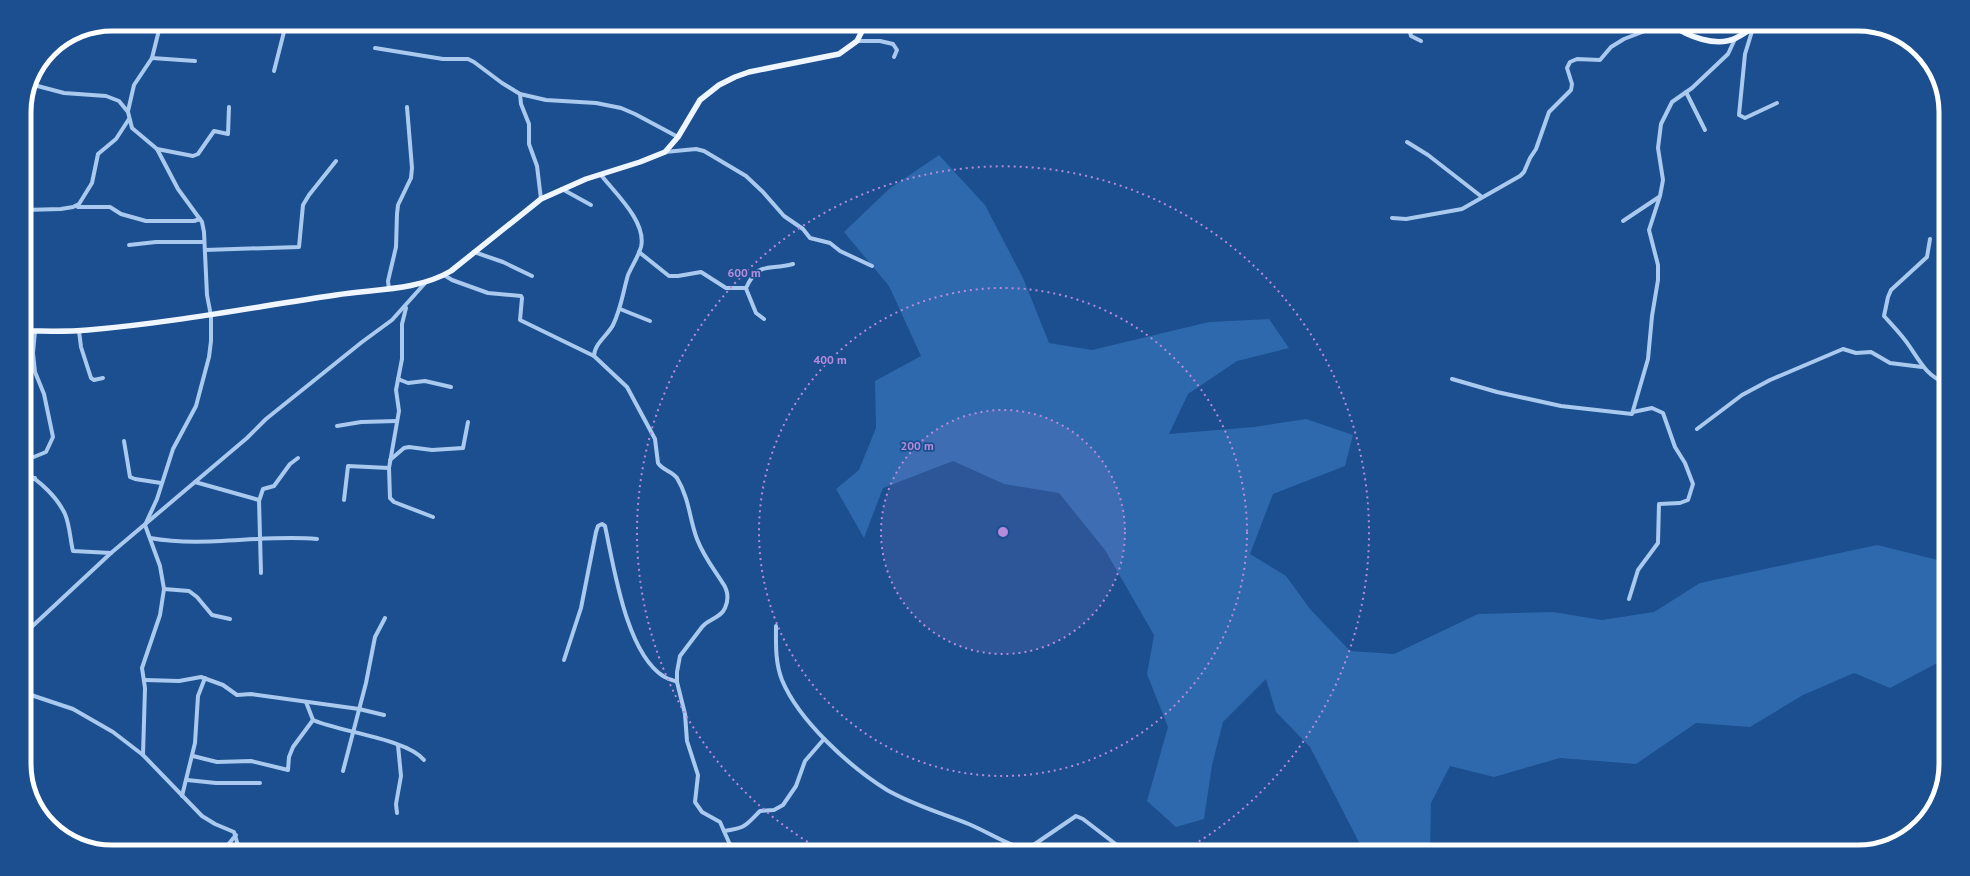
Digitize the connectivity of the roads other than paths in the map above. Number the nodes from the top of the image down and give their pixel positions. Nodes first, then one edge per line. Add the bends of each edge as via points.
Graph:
1 (159, 31) edge
2 (284, 31) edge
3 (862, 31) edge
4 (1410, 31) edge
5 (1644, 31) edge
6 (1682, 31) edge
7 (1747, 31) edge
8 (1754, 31) edge
9 (1735, 38) junction
10 (857, 41) junction
11 (1421, 41) dead end
12 (375, 48) dead end
13 (894, 57) dead end
14 (152, 58) junction
15 (195, 61) dead end
16 (274, 71) dead end
17 (36, 85) edge
18 (1686, 92) junction
19 (520, 94) junction
20 (1777, 103) dead end
21 (229, 107) dead end
22 (407, 107) dead end
23 (128, 112) junction
24 (129, 119) junction
25 (1705, 130) dead end
26 (678, 137) junction
27 (1407, 142) dead end
28 (157, 149) junction
29 (665, 152) junction
30 (336, 161) dead end
31 (601, 175) junction
32 (562, 188) junction
33 (1660, 196) junction
34 (1482, 197) junction
35 (541, 199) junction
36 (591, 205) dead end
37 (76, 206) junction
38 (31, 210) edge
39 (1392, 218) dead end
40 (200, 219) junction
41 (1623, 221) dead end
42 (1930, 240) dead end
43 (204, 242) junction
44 (129, 245) dead end
45 (205, 250) junction
46 (474, 252) junction
47 (639, 252) junction
48 (793, 264) dead end
49 (872, 266) dead end
50 (444, 275) junction
51 (532, 276) dead end
52 (427, 281) junction
53 (746, 288) junction
54 (389, 289) junction
55 (406, 306) junction
56 (620, 308) junction
57 (211, 316) junction
58 (764, 319) dead end
59 (650, 321) dead end
60 (79, 330) junction
61 (31, 331) edge
62 (35, 331) junction
63 (594, 356) junction
64 (1922, 367) junction
65 (103, 378) dead end
66 (398, 379) junction
67 (1452, 379) dead end
68 (1939, 380) edge
69 (451, 387) dead end
70 (1633, 412) junction
71 (397, 421) junction
72 (468, 422) dead end
73 (337, 426) dead end
74 (1697, 429) dead end
75 (124, 441) dead end
76 (31, 458) edge
77 (298, 458) dead end
78 (390, 460) junction
79 (389, 468) junction
80 (31, 476) edge
81 (35, 478) junction
82 (31, 479) edge
83 (195, 482) junction
84 (162, 483) junction
85 (344, 500) dead end
86 (260, 501) junction
87 (433, 517) dead end
88 (145, 525) junction
89 (150, 538) junction
90 (259, 539) junction
91 (317, 539) dead end
92 (111, 553) junction
93 (261, 573) dead end
94 (164, 589) junction
95 (1629, 599) dead end
96 (385, 618) dead end
97 (230, 619) dead end
98 (776, 626) dead end
99 (31, 627) edge
100 (564, 660) dead end
101 (205, 678) junction
102 (145, 680) junction
103 (677, 682) junction
104 (31, 694) edge
105 (306, 702) junction
106 (359, 709) junction
107 (384, 715) dead end
108 (314, 720) junction
109 (353, 733) junction
110 (824, 739) junction
111 (398, 746) junction
112 (143, 755) junction
113 (193, 756) junction
114 (424, 760) dead end
115 (343, 771) dead end
116 (187, 780) junction
117 (260, 783) dead end
118 (182, 796) junction
119 (397, 813) dead end
120 (724, 831) junction
121 (236, 835) junction
122 (228, 845) edge
123 (238, 845) edge
124 (730, 845) edge
125 (1014, 845) edge
126 (1033, 845) edge
127 (1117, 845) edge

1 - 14 street
2 - 16 street
3 - 10 main road
4 - 11 street via 1411,36
5 - 34 street via 1611,47 1600,60 1577,59 1570,62 1567,68 1572,90 1553,106 1546,116 1536,149 1524,172 1500,189
6 - 9 main road via 1714,41
7 - 9 main road
8 - 20 street via 1745,54 1739,115 1745,118
9 - 18 street via 1728,54
10 - 13 street via 893,44 897,50
10 - 26 main road via 835,56 735,76 700,100
12 - 19 street via 443,59 468,59
14 - 15 street
14 - 23 street via 134,86
17 - 23 street via 64,93 110,97 119,101
18 - 25 street
18 - 33 street via 1672,102 1661,124 1658,148 1662,180
19 - 26 street via 546,100 596,103 621,108
19 - 35 street via 521,104 530,124 529,144 537,166
21 - 28 street via 228,134 214,131 198,154 193,156
22 - 54 street via 412,168 411,178 398,204 396,247 388,281
23 - 24 street
24 - 28 street via 132,128
24 - 37 street via 110,145 98,154 92,183
26 - 29 main road
27 - 34 street
28 - 40 street via 178,189
29 - 31 main road
29 - 49 street via 696,149 704,151 746,176 784,216 803,229 810,238 830,243 840,251
30 - 45 street via 303,205 299,247
31 - 32 main road
31 - 47 street via 638,224 642,240
32 - 35 main road
32 - 36 street
33 - 41 street
33 - 70 street via 1649,230 1658,272 1648,358
34 - 39 street via 1462,209 1406,219
35 - 46 main road
37 - 38 street
37 - 40 street via 110,207 121,214 146,220
40 - 43 street
42 - 64 street via 1927,257 1891,290 1884,316 1910,346
43 - 44 street
43 - 45 street
45 - 57 street via 207,295
46 - 50 main road
46 - 51 street
47 - 53 street via 669,276 700,272 726,288
47 - 56 street via 629,274
48 - 53 street via 762,268 751,277
50 - 52 main road
50 - 63 street via 488,293 521,296 520,320
52 - 54 main road
52 - 55 street
53 - 58 street via 752,306
54 - 57 main road via 338,294
55 - 66 street via 402,324 402,359
55 - 83 street via 392,320 266,419
56 - 59 street
56 - 63 street via 612,328 596,348
57 - 60 main road
57 - 84 street via 209,357 196,406 173,449
60 - 62 main road
60 - 65 street via 81,347 91,378
61 - 62 main road
62 - 76 street via 35,372 44,394 53,437 46,452
63 - 103 street via 622,381 632,396 655,439 658,463 674,474 684,492 697,539 726,590 726,602 722,612 705,622 680,656
64 - 68 street
64 - 74 street via 1890,363 1871,352 1856,353 1843,349 1770,380 1742,395
66 - 69 street via 408,383 425,381
66 - 71 street
67 - 70 street via 1561,406 1629,415
70 - 95 street via 1652,408 1663,413 1675,447 1685,462 1693,484 1688,500 1659,504 1658,543 1638,570
71 - 73 street
71 - 78 street
72 - 78 street via 463,448 432,450 409,447
75 - 84 street via 130,477
77 - 86 street via 290,464 274,486 263,488
78 - 79 street
79 - 85 street via 348,466
79 - 87 street via 392,501
80 - 81 street
81 - 82 street
81 - 92 street via 65,514 73,550
83 - 86 street
83 - 88 street
84 - 88 street
86 - 90 street
88 - 89 street
88 - 92 street
89 - 90 street via 177,542
89 - 94 street via 160,566
90 - 91 street
90 - 93 street
92 - 99 street
94 - 97 street via 189,591 212,615
94 - 102 street via 160,615 149,652 142,664
96 - 106 street via 375,637
98 - 110 street via 775,653 782,679 791,697
100 - 103 street via 581,608 596,532 602,524 605,526 616,578 638,648 663,676
101 - 102 street via 180,681
101 - 105 street via 223,685 237,695 251,694
101 - 113 street via 198,696
102 - 112 street
103 - 120 street via 688,741 698,775 695,802 702,812 720,822
104 - 112 street via 73,709 113,732
105 - 106 street
105 - 108 street
106 - 107 street
106 - 109 street
108 - 109 street
108 - 113 street via 290,752 288,770 251,761 217,762
109 - 111 street
109 - 115 street
110 - 120 street via 805,761 796,786 784,805 774,810 760,811 748,825
110 - 125 street via 852,764 888,790
111 - 114 street via 418,754
111 - 119 street via 401,776
112 - 118 street
113 - 116 street
116 - 117 street
116 - 118 street
118 - 121 street via 209,821
120 - 124 street
121 - 122 street
121 - 123 street
126 - 127 street via 1076,816

